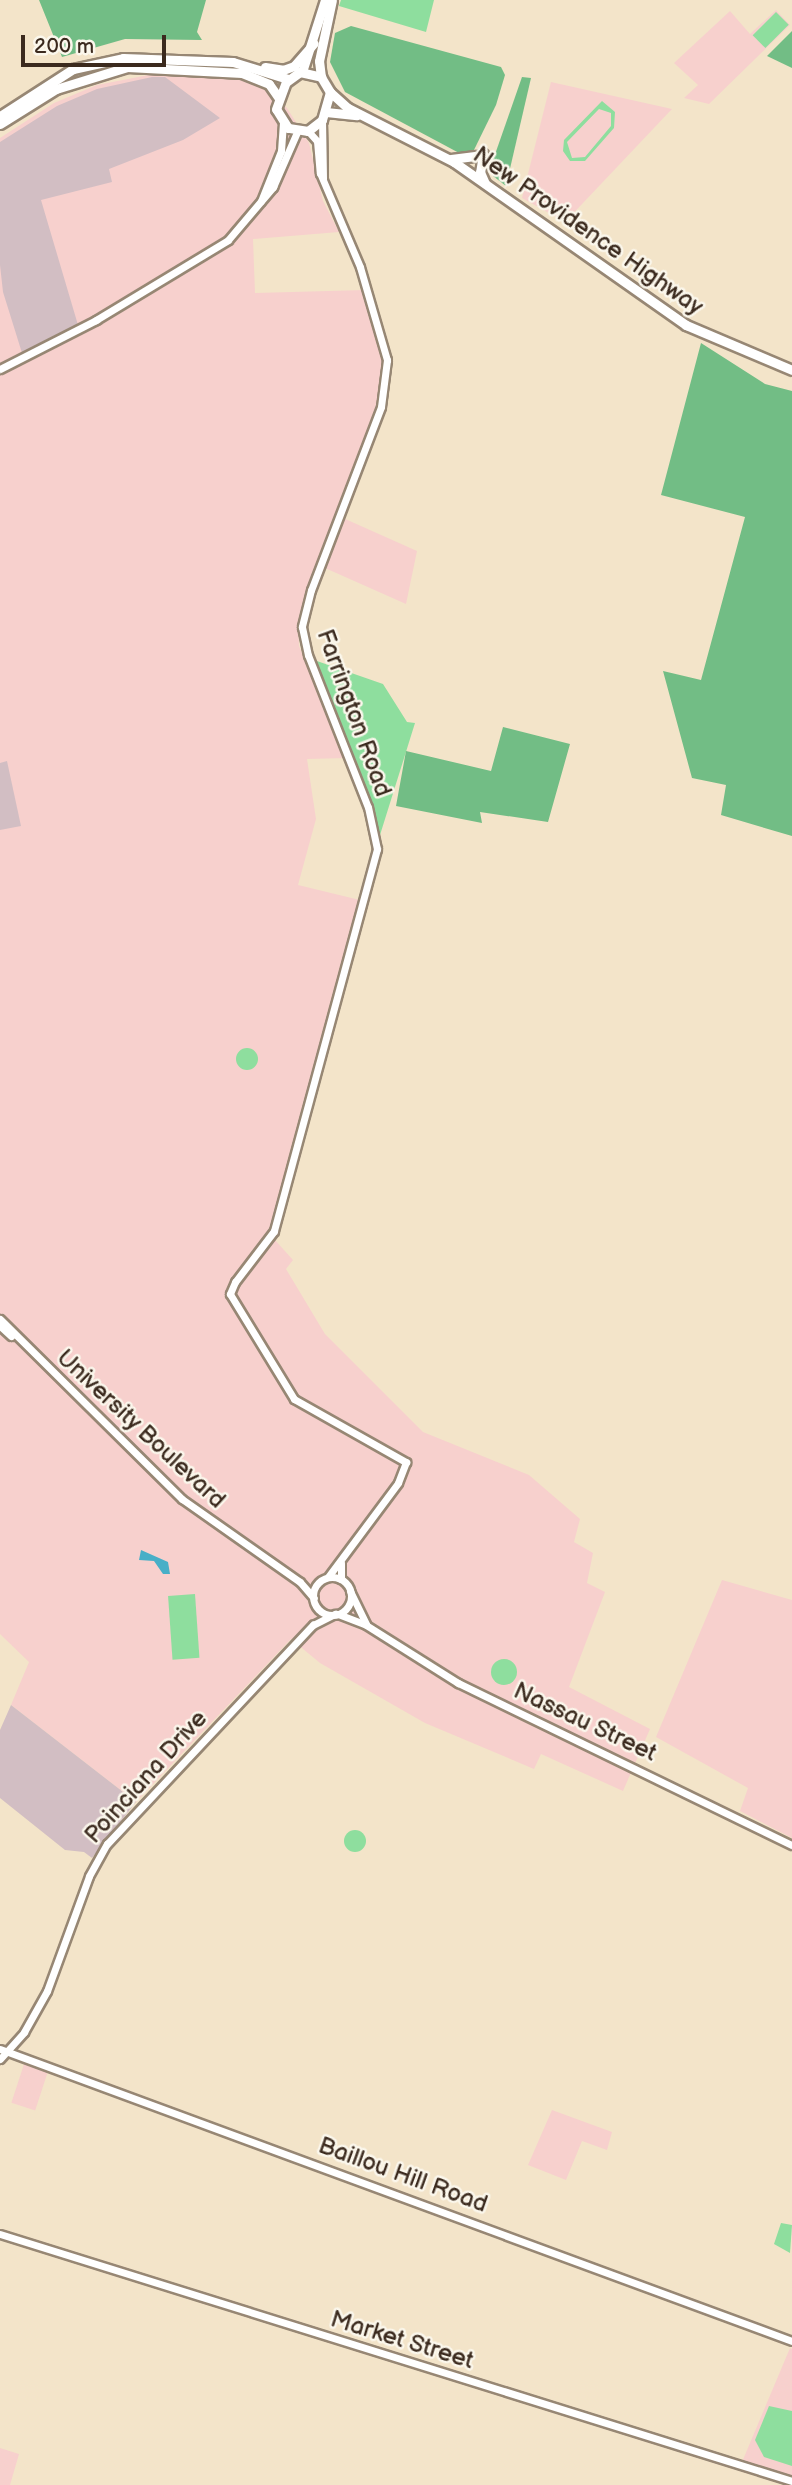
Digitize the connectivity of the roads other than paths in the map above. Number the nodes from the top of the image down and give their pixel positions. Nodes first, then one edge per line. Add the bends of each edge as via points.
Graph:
1 (325, 0) edge
2 (332, 0) edge
3 (314, 43) junction
4 (233, 62) junction
5 (302, 72) junction
6 (321, 77) junction
7 (288, 79) junction
8 (331, 92) junction
9 (278, 97) junction
10 (0, 116) edge
11 (324, 116) junction
12 (365, 116) junction
13 (0, 124) edge
14 (283, 124) junction
15 (308, 131) junction
16 (298, 132) junction
17 (449, 159) junction
18 (323, 179) junction
19 (487, 185) junction
20 (259, 205) junction
21 (0, 369) edge
22 (792, 370) edge
23 (0, 1318) edge
24 (0, 1326) edge
25 (28, 1349) junction
26 (341, 1562) junction
27 (328, 1577) junction
28 (341, 1579) junction
29 (300, 1582) junction
30 (318, 1584) junction
31 (350, 1591) junction
32 (314, 1598) junction
33 (319, 1609) junction
34 (337, 1614) junction
35 (313, 1625) junction
36 (366, 1625) junction
37 (792, 1845) edge
38 (3, 2050) edge
39 (0, 2059) edge
40 (0, 2234) edge
41 (792, 2341) edge
42 (792, 2481) edge

1 - 3 highway
2 - 6 highway via 319,61
3 - 4 highway via 299,63 283,70
3 - 5 highway
4 - 7 highway
4 - 10 highway via 158,56 108,61 59,76
5 - 6 highway
5 - 7 highway
6 - 8 highway, New Providence Highway
7 - 9 highway
8 - 11 highway
8 - 12 highway, New Providence Highway
9 - 13 highway via 269,84 242,74 127,67 56,89
9 - 14 highway via 276,112
11 - 12 highway, New Providence Highway
11 - 15 highway
11 - 18 main road, Farrington Road
12 - 17 highway, New Providence Highway
14 - 16 highway
14 - 20 main road via 281,151
15 - 16 highway
15 - 18 main road, Farrington Road via 317,141
16 - 20 main road via 273,187
17 - 19 highway, New Providence Highway
17 - 19 highway via 480,155
18 - 26 main road, Farrington Road via 377,316 388,376 302,627 308,655 361,786 377,849 274,1231 230,1294 294,1399 406,1462 398,1483
19 - 22 highway, New Providence Highway via 686,325
20 - 21 main road via 228,240 205,255 96,320
23 - 25 main road, University Boulevard
24 - 25 main road, University Boulevard
25 - 29 main road, University Boulevard via 182,1499
26 - 27 main road
26 - 28 main road
27 - 28 main road
27 - 30 main road
28 - 31 main road
29 - 30 main road, University Boulevard
29 - 32 main road, University Boulevard
30 - 32 main road
31 - 34 main road via 349,1603
31 - 36 main road
32 - 33 main road
33 - 34 main road
33 - 35 main road
34 - 35 main road
34 - 36 main road, Nassau Street
35 - 38 main road, Poinciana Drive via 107,1844 89,1876 47,1991 24,2032
36 - 37 main road, Nassau Street via 458,1683
38 - 39 main road, Poinciana Drive
38 - 41 main road, Baillou Hill Road
40 - 42 main road, Market Street

